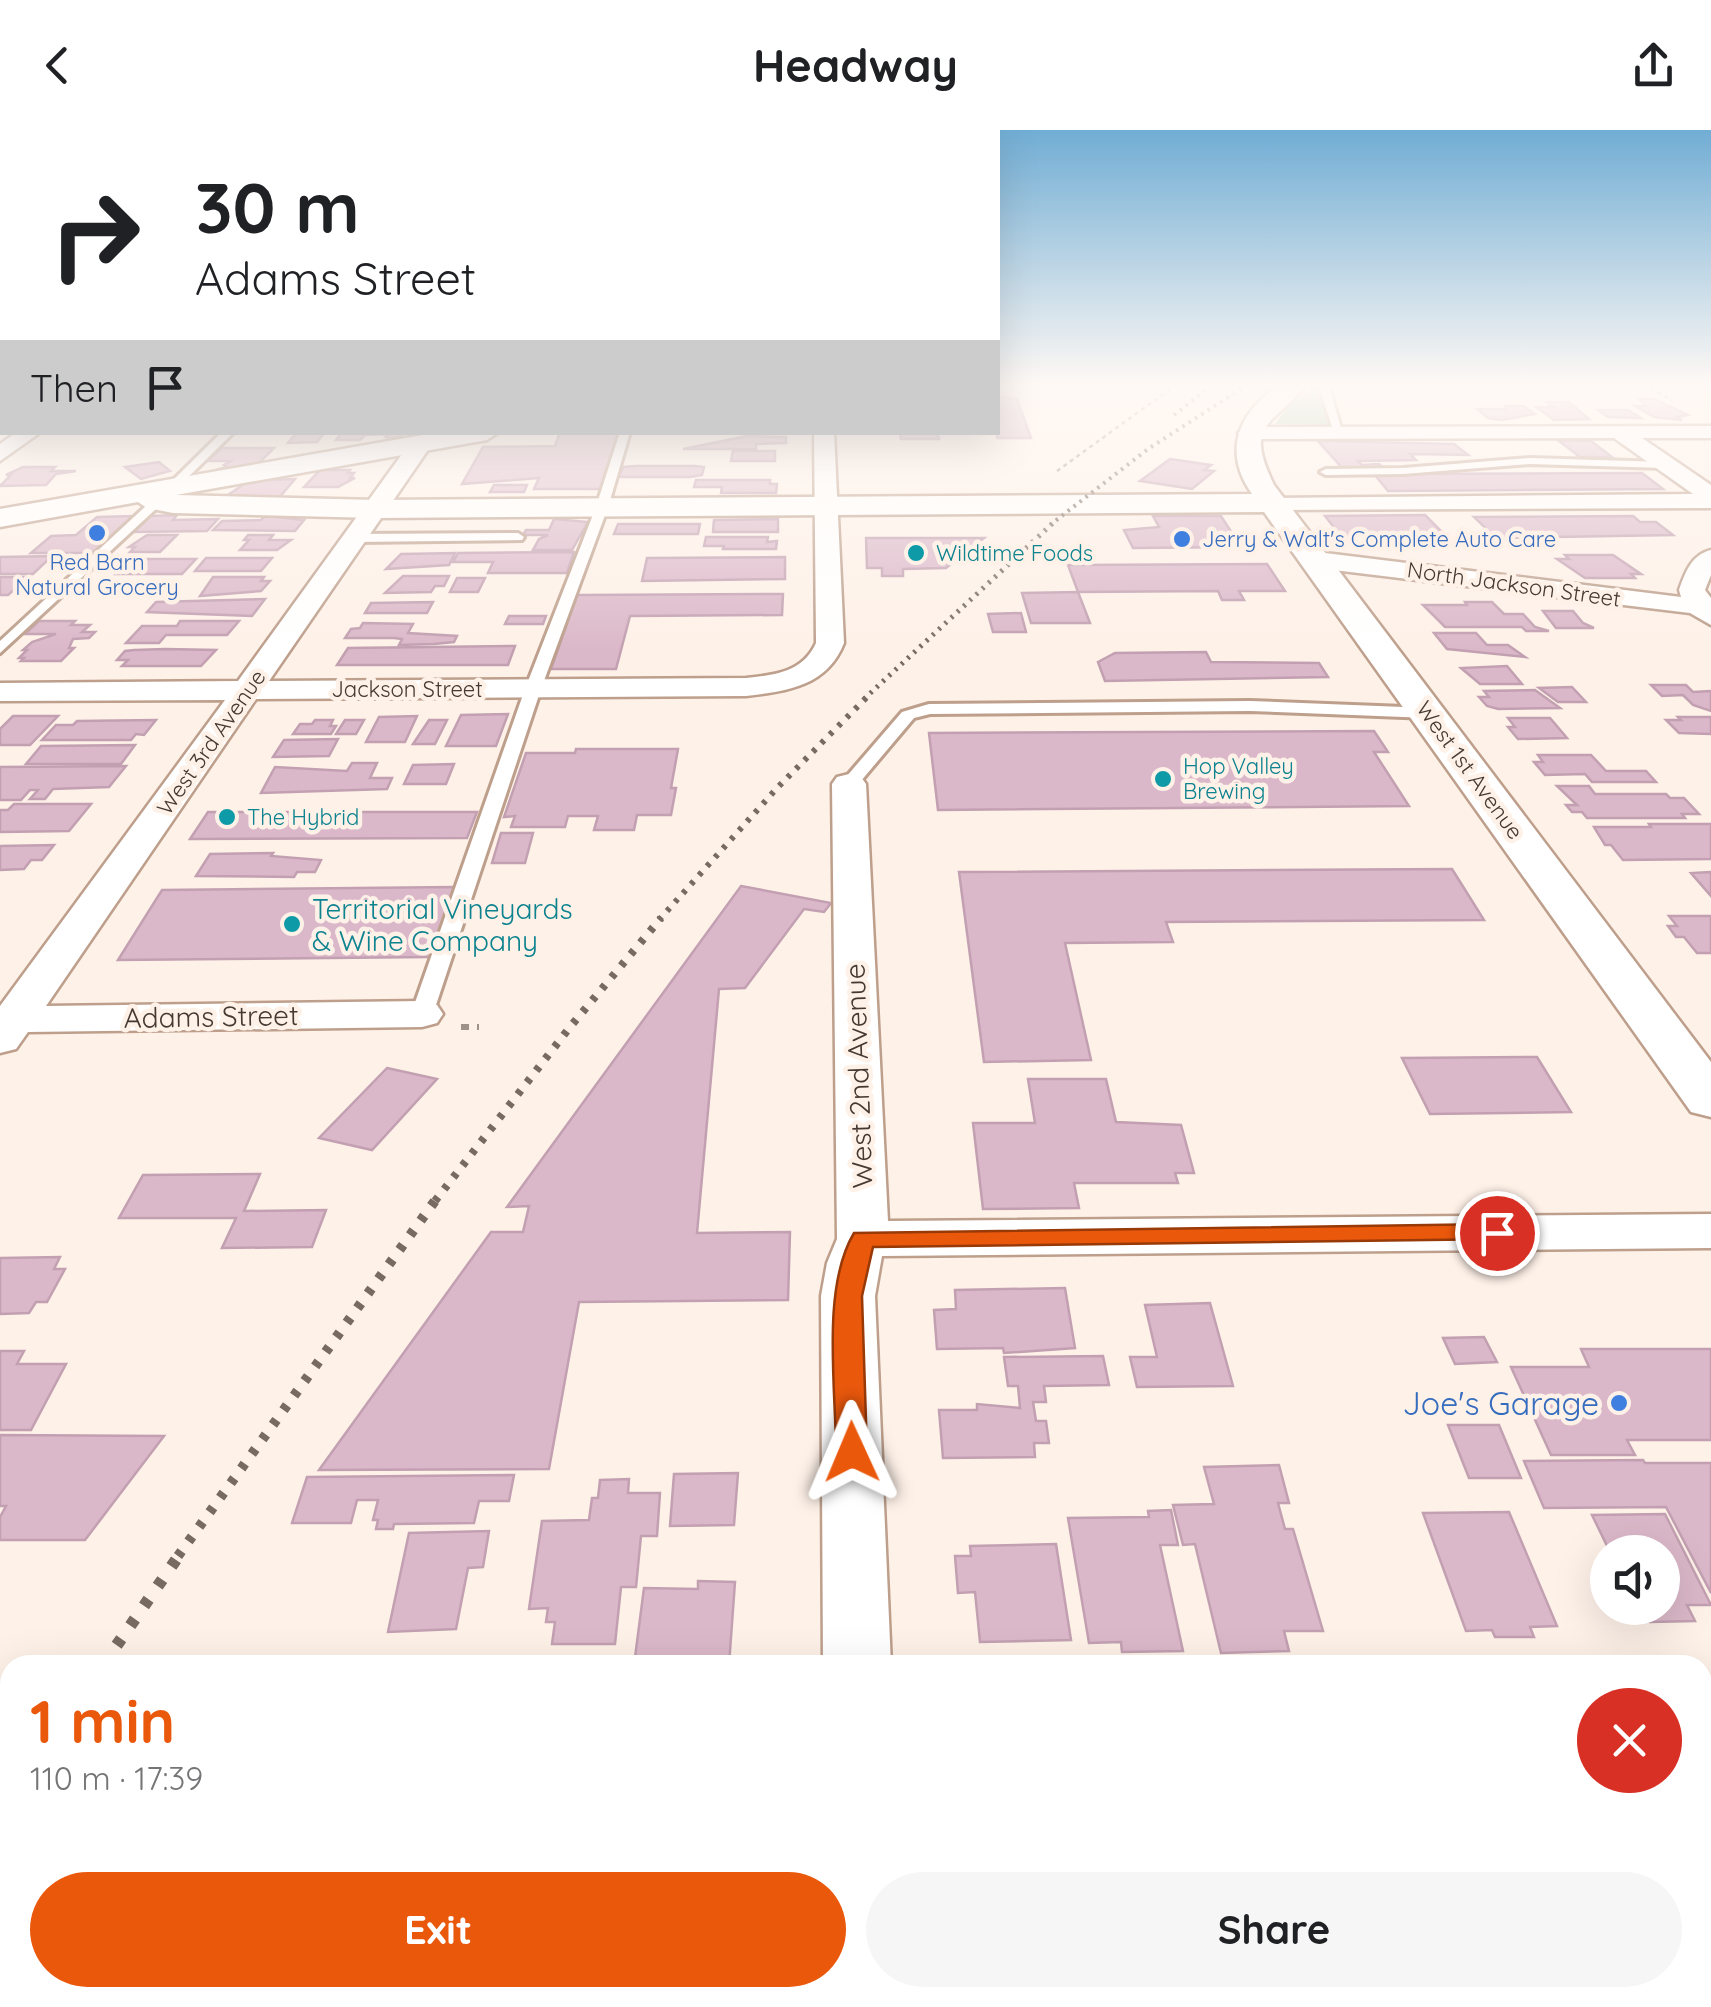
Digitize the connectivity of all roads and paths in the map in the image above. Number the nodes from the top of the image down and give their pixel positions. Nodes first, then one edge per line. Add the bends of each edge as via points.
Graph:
1 (188, 475) edge
2 (278, 475) edge
3 (400, 475) edge
4 (612, 475) edge
5 (824, 475) edge
6 (1053, 475) edge
7 (1254, 475) edge
8 (1679, 475) edge
9 (164, 499) junction
10 (1711, 499) edge
11 (1274, 503) junction
12 (1041, 505) junction
13 (824, 506) junction
14 (602, 507) junction
15 (498, 508) junction
16 (376, 509) junction
17 (0, 518) edge
18 (482, 537) junction
19 (518, 537) dead end
20 (355, 538) junction
21 (1711, 558) edge
22 (1318, 560) junction
23 (1707, 610) edge
24 (0, 648) edge
25 (533, 688) junction
26 (247, 690) junction
27 (0, 692) edge
28 (1429, 713) junction
29 (850, 784) joint
30 (422, 1014) joint
31 (5, 1026) edge
32 (1711, 1100) edge
33 (1711, 1231) edge
34 (863, 1239) junction
35 (857, 1655) edge

1 - 9 lane
2 - 9 street
3 - 16 street, West 3rd Avenue
4 - 14 lane
5 - 13 street
6 - 12 path via 1041,490
7 - 11 street, West 1st Avenue
8 - 10 street
9 - 16 street
9 - 17 street
9 - 24 lane
10 - 11 street
11 - 12 street
11 - 22 street, West 1st Avenue
12 - 13 street
13 - 14 street
13 - 25 street, Jackson Street via 830,643 811,672 746,687
14 - 15 street
14 - 25 lane
15 - 16 street
15 - 18 lane
16 - 20 street, West 3rd Avenue
18 - 19 lane
18 - 20 lane
20 - 26 street, West 3rd Avenue
21 - 23 street via 1692,590
22 - 23 street, North Jackson Street
22 - 28 street, West 1st Avenue
25 - 26 street, Jackson Street
25 - 30 lane
26 - 27 street, Jackson Street
26 - 31 street, West 3rd Avenue
28 - 29 lane via 1250,706 928,709 908,715
28 - 32 street, West 1st Avenue
29 - 34 street, West 2nd Avenue
30 - 31 street, Adams Street
33 - 34 street
34 - 35 street, West 2nd Avenue via 848,1296

